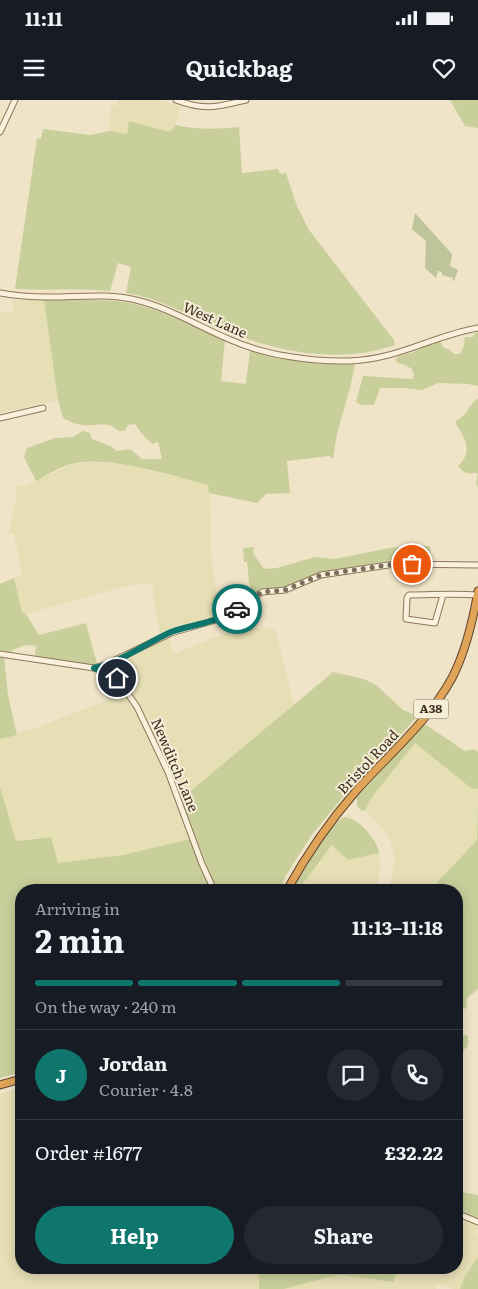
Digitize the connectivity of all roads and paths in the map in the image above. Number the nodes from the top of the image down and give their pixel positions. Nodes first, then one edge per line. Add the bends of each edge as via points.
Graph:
1 (15, 100) edge
2 (176, 100) edge
3 (246, 100) edge
4 (0, 132) edge
5 (0, 293) edge
6 (478, 328) edge
7 (43, 408) dead end
8 (0, 418) edge
9 (478, 565) edge
10 (478, 593) edge
11 (443, 595) junction
12 (0, 654) edge
13 (94, 668) junction
14 (211, 884) edge
15 (291, 884) edge
16 (15, 1081) edge
17 (0, 1085) edge
18 (463, 1216) edge
19 (478, 1222) edge

1 - 4 street
2 - 3 street via 209,108
5 - 6 street, West Lane via 136,300 179,315 232,341 273,353 331,361 380,358
7 - 8 street
9 - 13 street via 395,564 321,575 285,590 262,592 226,617 171,633
10 - 11 street
10 - 15 highway, Bristol Road / A38 via 465,647 449,683 413,731 329,823
11 - 11 street via 409,595 406,619 435,623
12 - 13 street
13 - 14 street, Newditch Lane via 117,678 137,707 168,772
16 - 17 highway
18 - 19 street

